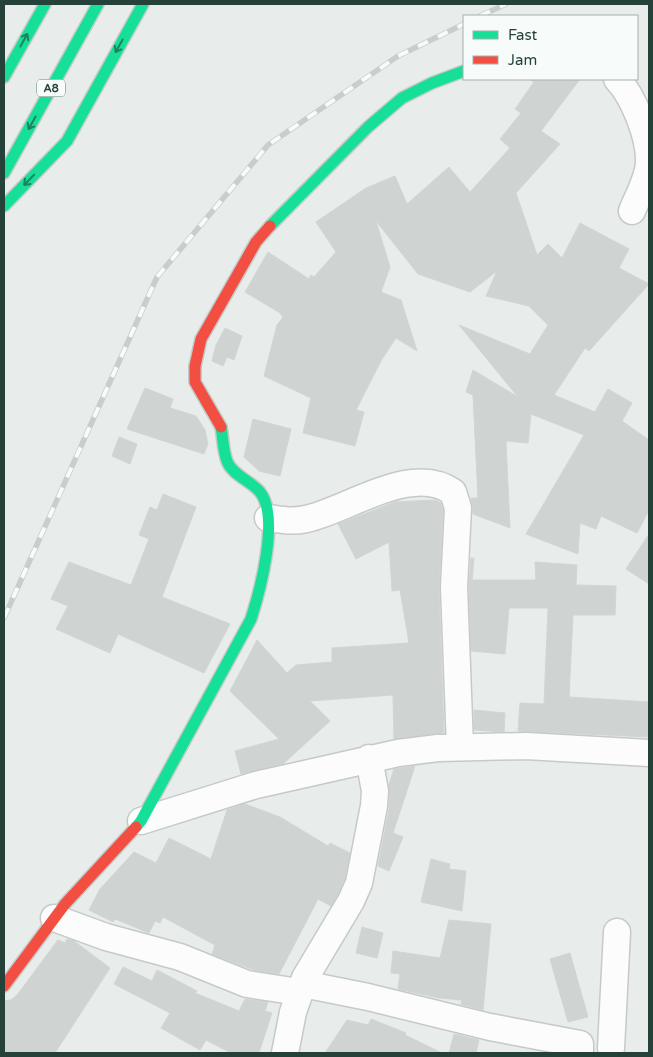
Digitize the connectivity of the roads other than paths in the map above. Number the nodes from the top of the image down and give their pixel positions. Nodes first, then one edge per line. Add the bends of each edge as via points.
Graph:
1 (45, 4) edge
2 (98, 4) edge
3 (143, 4) edge
4 (463, 71) edge
5 (4, 77) edge
6 (618, 80) edge
7 (4, 173) edge
8 (4, 206) edge
9 (632, 211) dead end
10 (268, 518) junction
11 (460, 747) junction
12 (649, 753) edge
13 (369, 758) junction
14 (141, 821) junction
15 (54, 918) junction
16 (617, 932) dead end
17 (4, 986) edge
18 (301, 988) junction
19 (580, 1049) edge
20 (620, 1050) edge
21 (285, 1053) edge

5 -> 1 main road
2 -> 7 main road, A8
3 -> 8 main road via 67,141
4 - 10 main road via 402,98 283,211 256,242 201,339 195,382 220,424 227,463 262,493
6 - 9 street via 640,119 647,141 647,172
10 - 11 street via 291,522 308,519 390,488 436,484 453,492 458,508 454,587
10 - 14 main road via 269,534 261,588 251,619
11 - 12 street via 526,746
11 - 13 street
13 - 14 street via 256,785
13 - 18 street via 374,806 359,883
14 - 15 main road
15 - 17 main road
15 - 18 street via 106,937 158,950 247,984
16 - 20 street
18 - 19 street via 368,997
18 - 21 street
19 - 20 street

